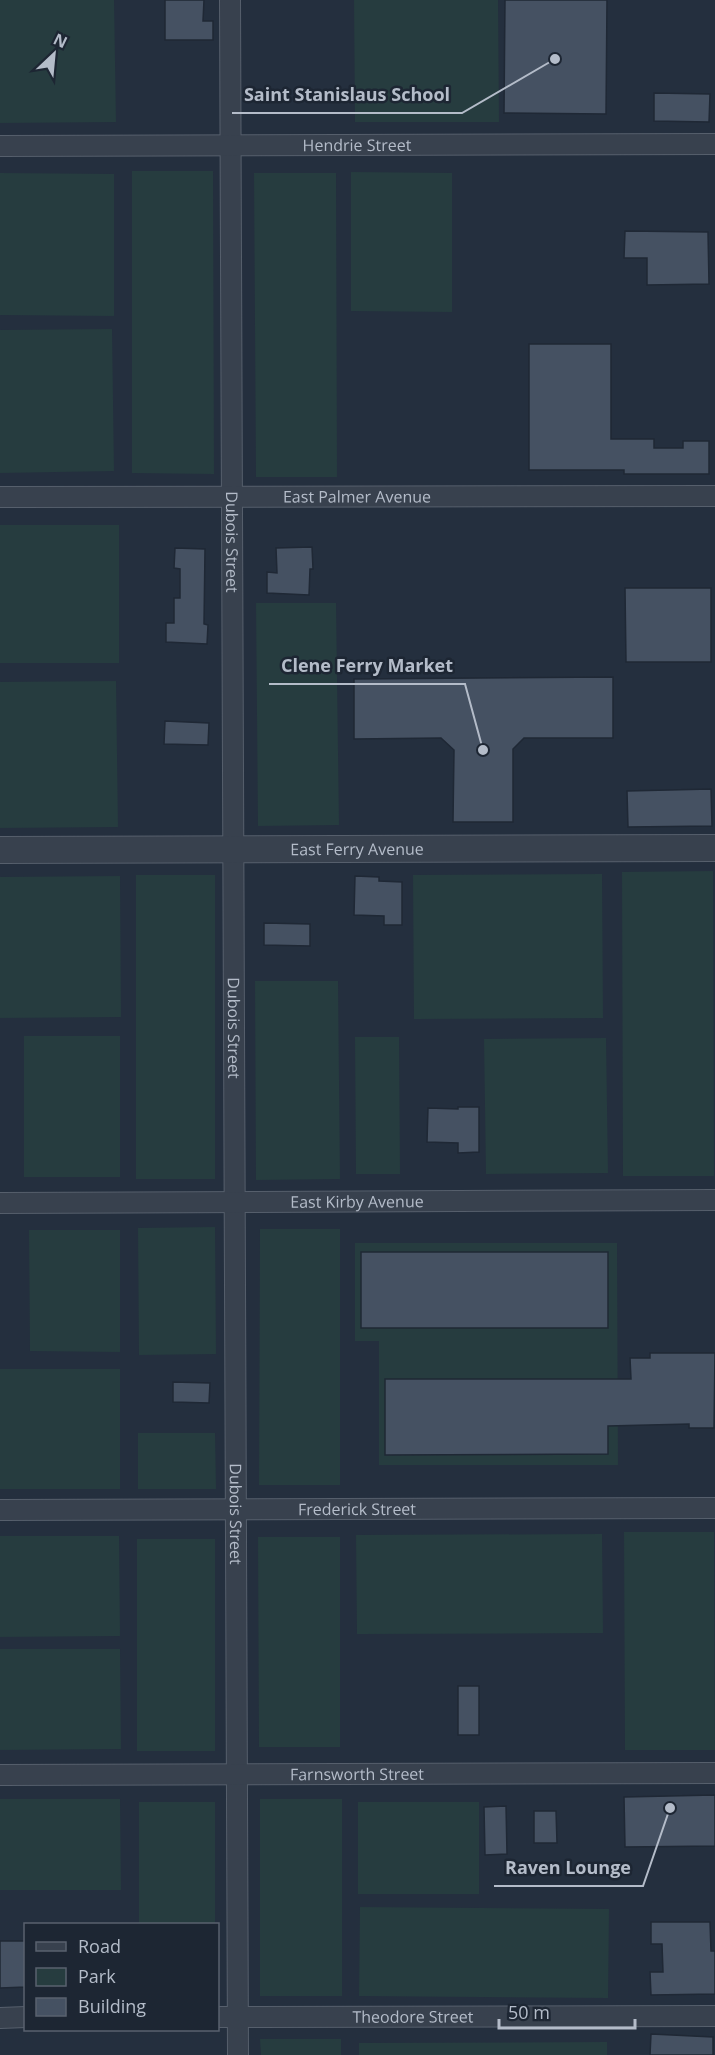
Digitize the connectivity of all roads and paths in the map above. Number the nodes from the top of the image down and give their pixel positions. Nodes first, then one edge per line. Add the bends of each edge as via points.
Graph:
1 (230, 0) edge
2 (715, 144) edge
3 (0, 146) edge
4 (231, 146) junction
5 (715, 496) edge
6 (0, 497) edge
7 (232, 497) junction
8 (715, 848) edge
9 (233, 849) junction
10 (0, 850) edge
11 (715, 1200) edge
12 (234, 1202) junction
13 (0, 1203) edge
14 (715, 1508) edge
15 (0, 1510) edge
16 (235, 1510) junction
17 (715, 1773) edge
18 (236, 1774) junction
19 (0, 1775) edge
20 (715, 2016) edge
21 (24, 2017) edge
22 (227, 2017) edge
23 (0, 2018) edge
24 (238, 2055) edge

1 - 4 street, Dubois Street
2 - 4 street, Hendrie Street
3 - 4 street, Hendrie Street
4 - 7 street, Dubois Street
5 - 7 street, East Palmer Avenue
6 - 7 street, East Palmer Avenue
7 - 9 street, Dubois Street
8 - 9 street, East Ferry Avenue
9 - 10 street, East Ferry Avenue
9 - 12 street, Dubois Street
11 - 12 street, East Kirby Avenue
12 - 13 street, East Kirby Avenue
12 - 16 street, Dubois Street
14 - 16 street, Frederick Street
15 - 16 street, Frederick Street
16 - 18 street, Dubois Street
17 - 18 street, Farnsworth Street
18 - 19 street, Farnsworth Street
18 - 22 street, Dubois Street
20 - 22 street, Theodore Street
21 - 23 street
22 - 24 street, Dubois Street

